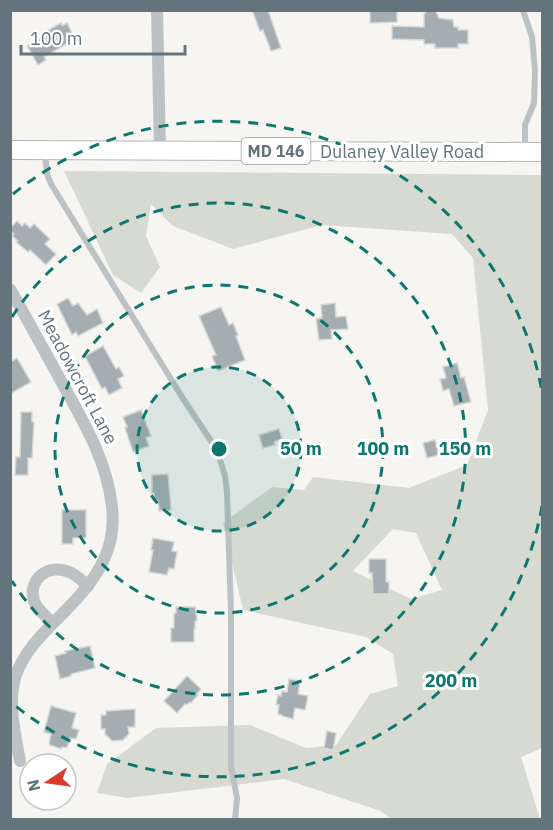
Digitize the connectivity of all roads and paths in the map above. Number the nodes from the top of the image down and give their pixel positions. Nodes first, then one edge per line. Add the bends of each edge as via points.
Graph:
1 (157, 10) edge
2 (523, 10) edge
3 (45, 149) junction
4 (10, 150) edge
5 (160, 151) junction
6 (534, 151) edge
7 (10, 289) edge
8 (88, 586) junction
9 (53, 623) junction
10 (19, 752) edge
11 (235, 819) edge

1 - 5 street
2 - 6 lane via 532,37 534,71 534,103 525,125
3 - 4 main road, Dulaney Valley Road / MD 146
3 - 5 main road, Dulaney Valley Road / MD 146
3 - 11 lane via 51,184 211,441 225,476
5 - 6 main road, Dulaney Valley Road / MD 146
7 - 8 street, Meadowcroft Lane via 85,424 105,471 112,532 108,551
8 - 9 street, Meadowcroft Lane
8 - 9 street via 60,569 41,574 32,589 33,599
9 - 10 street, Meadowcroft Lane via 24,658 16,676 12,709

